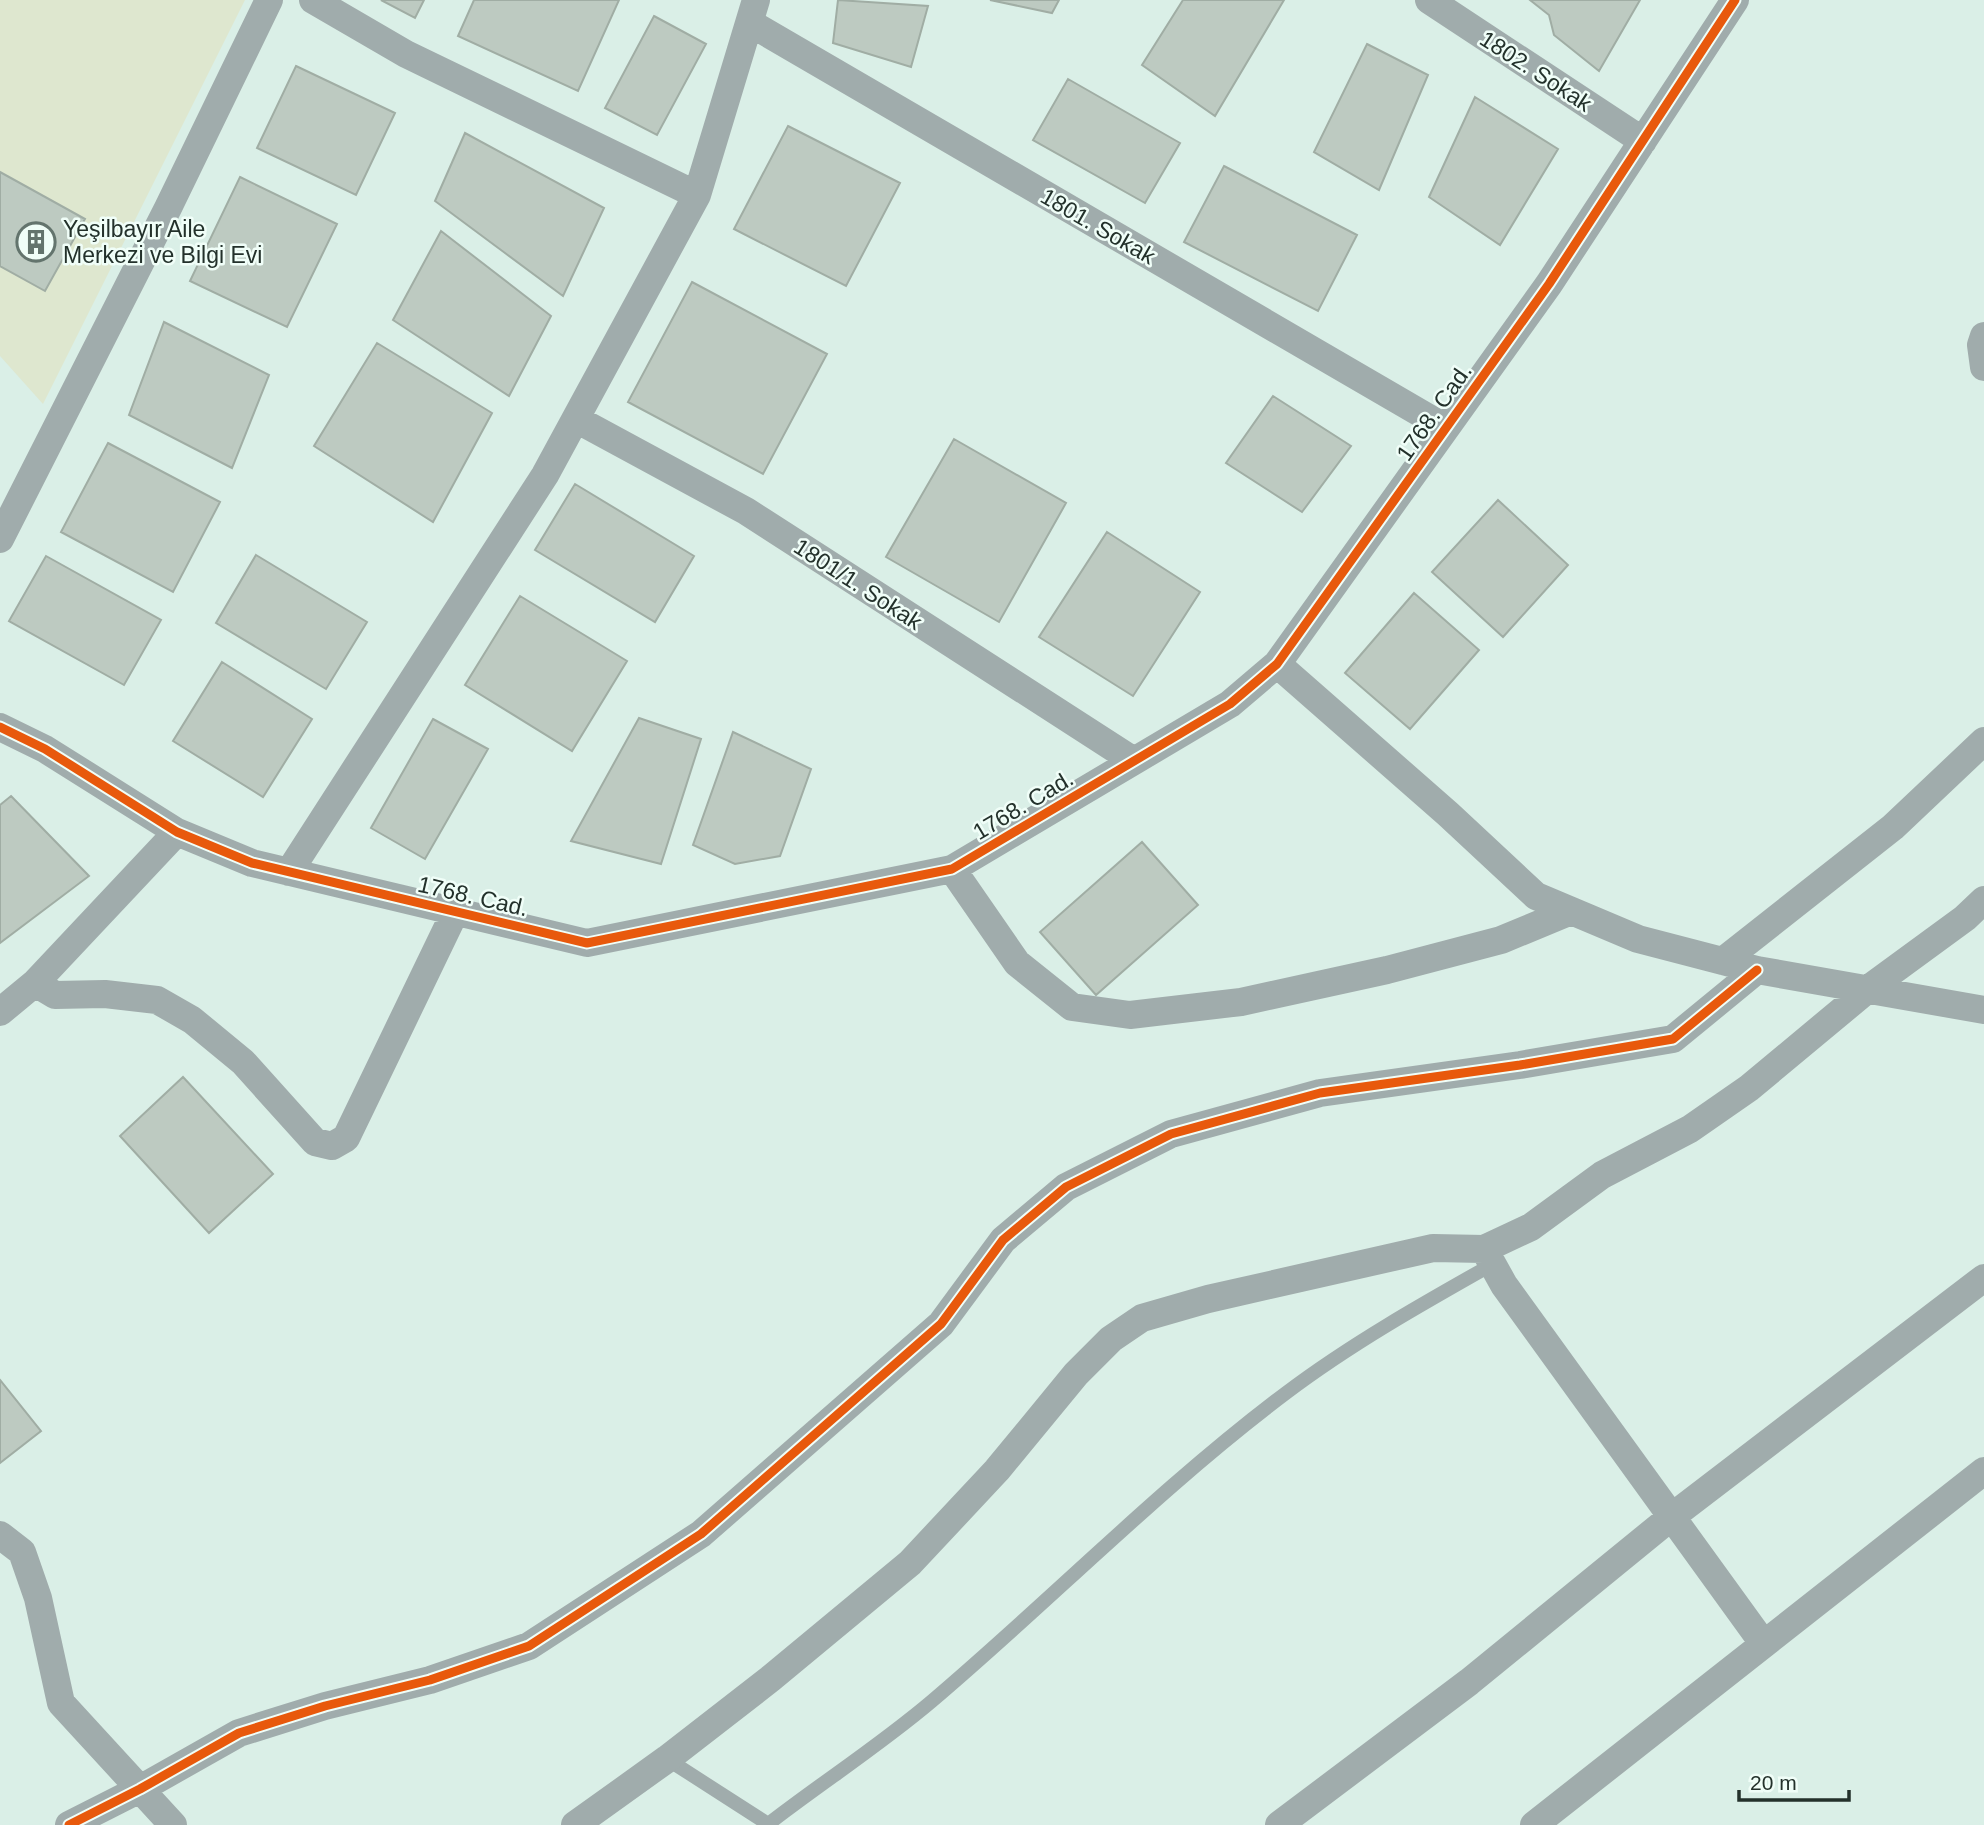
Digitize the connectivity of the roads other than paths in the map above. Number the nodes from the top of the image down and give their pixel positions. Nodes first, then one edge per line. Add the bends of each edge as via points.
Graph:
1 (269, 0) edge
2 (313, 0) edge
3 (1429, 0) edge
4 (1735, 0) edge
5 (753, 11) edge
6 (1643, 141) junction
7 (697, 195) junction
8 (1984, 336) edge
9 (1984, 367) edge
10 (576, 419) junction
11 (1446, 428) junction
12 (0, 539) edge
13 (1277, 664) junction
14 (0, 727) edge
15 (1984, 741) edge
16 (1134, 761) junction
17 (177, 832) junction
18 (951, 869) junction
19 (289, 872) junction
20 (1984, 900) edge
21 (1571, 911) junction
22 (455, 912) junction
23 (1723, 961) junction
24 (1757, 970) junction
25 (35, 983) junction
26 (1868, 989) junction
27 (1984, 1010) edge
28 (0, 1012) edge
29 (1488, 1257) junction
30 (1984, 1278) edge
31 (1984, 1471) edge
32 (1671, 1518) junction
33 (0, 1535) edge
34 (1763, 1643) junction
35 (667, 1759) junction
36 (140, 1789) junction
37 (69, 1825) edge
38 (173, 1825) edge
39 (575, 1825) edge
40 (767, 1825) edge
41 (1279, 1825) edge
42 (1534, 1825) edge

1 - 12 street
2 - 7 street via 406,54
3 - 6 street, 1802. Sokak
4 - 6 street, 1768. Cad.
5 - 7 street
5 - 11 street, 1801. Sokak
6 - 11 street, 1768. Cad.
7 - 10 street
8 - 9 street
10 - 16 street, 1801/1. Sokak via 746,512
10 - 19 street via 545,475
11 - 13 street, 1768. Cad.
13 - 16 street, 1768. Cad. via 1230,704
13 - 21 street via 1536,896
14 - 17 street, 1768. Cad. via 46,749
15 - 23 street via 1893,827
16 - 18 street, 1768. Cad.
17 - 19 street, 1768. Cad. via 252,863
17 - 25 street
18 - 21 street via 1017,962 1072,1007 1130,1015 1241,1002 1387,970 1501,940
18 - 22 street, 1768. Cad. via 587,943
19 - 22 street, 1768. Cad.
20 - 26 street
21 - 23 street via 1638,939
22 - 25 street via 346,1138 332,1146 315,1142 243,1062 192,1020 158,1000 55,995
23 - 24 street
24 - 26 street
24 - 36 street via 1673,1039 1320,1093 1171,1134 1066,1187 1003,1240 941,1324 701,1534 529,1646 430,1680 239,1733
25 - 28 street
26 - 27 street
26 - 29 street via 1749,1088 1689,1129 1602,1175
29 - 32 street
29 - 35 street via 1433,1248 1142,1318 1111,1339 1076,1374 997,1471 910,1563
29 - 40 lane via 1287,1392 1137,1516 929,1703
30 - 32 street
31 - 34 street
32 - 34 street
32 - 41 street via 1469,1682
33 - 36 street via 22,1552 38,1598 61,1703
34 - 42 street
35 - 39 street
35 - 40 lane
36 - 37 street
36 - 38 street

